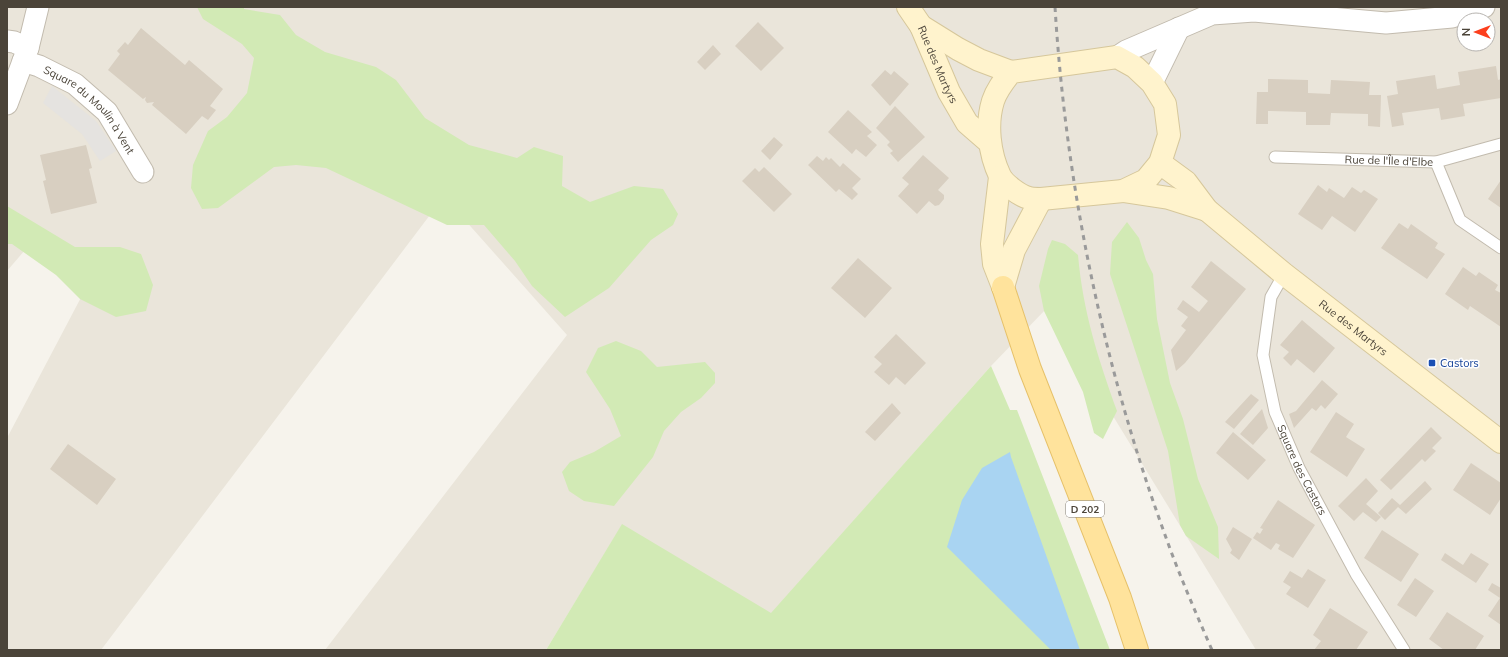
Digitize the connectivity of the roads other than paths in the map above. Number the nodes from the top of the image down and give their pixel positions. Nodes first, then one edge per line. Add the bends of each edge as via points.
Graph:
1 (38, 7) edge
2 (908, 7) edge
3 (1484, 7) edge
4 (921, 26) junction
5 (1179, 28) junction
6 (7, 42) edge
7 (25, 55) junction
8 (1117, 57) junction
9 (1011, 72) junction
10 (1152, 83) junction
11 (7, 104) edge
12 (990, 143) junction
13 (1501, 144) edge
14 (1275, 157) dead end
15 (1436, 162) junction
16 (1160, 164) junction
17 (143, 172) dead end
18 (1000, 177) junction
19 (1122, 191) junction
20 (1041, 199) junction
21 (1207, 210) junction
22 (1501, 248) edge
23 (1284, 274) junction
24 (1003, 288) junction
25 (1501, 442) edge
26 (1137, 650) edge
27 (1404, 650) edge

1 - 7 street
2 - 4 main road
3 - 5 street via 1452,16 1386,23 1254,11 1212,14
4 - 9 main road, Rue des Martyrs via 958,50
4 - 12 main road, Rue des Martyrs via 953,98 967,122
5 - 8 street
5 - 10 street
6 - 7 street, Square du Moulin à Vent via 14,42
7 - 11 street
7 - 17 street, Square du Moulin à Vent via 39,66 75,84 107,112
8 - 9 main road
8 - 10 main road via 1135,67
9 - 12 main road via 1000,85 994,100 989,120
10 - 16 main road via 1165,104 1169,135
12 - 18 main road
13 - 15 lane, Rue de l'Île d'Elbe
14 - 15 lane, Rue de l'Île d'Elbe
15 - 22 lane via 1460,220
16 - 19 main road via 1146,180
16 - 21 main road, Rue des Martyrs via 1186,182
18 - 20 main road via 1014,190 1029,198
18 - 24 main road, D 202 via 992,244 994,264
19 - 20 main road
19 - 21 main road, Rue des Martyrs via 1169,198
20 - 24 main road via 1014,250
21 - 23 main road, Rue des Martyrs
23 - 25 main road, Rue des Martyrs
23 - 27 lane, Square des Castors via 1271,298 1263,355 1275,412 1300,468 1356,574
24 - 26 main road, D 202 via 1030,369 1120,598

